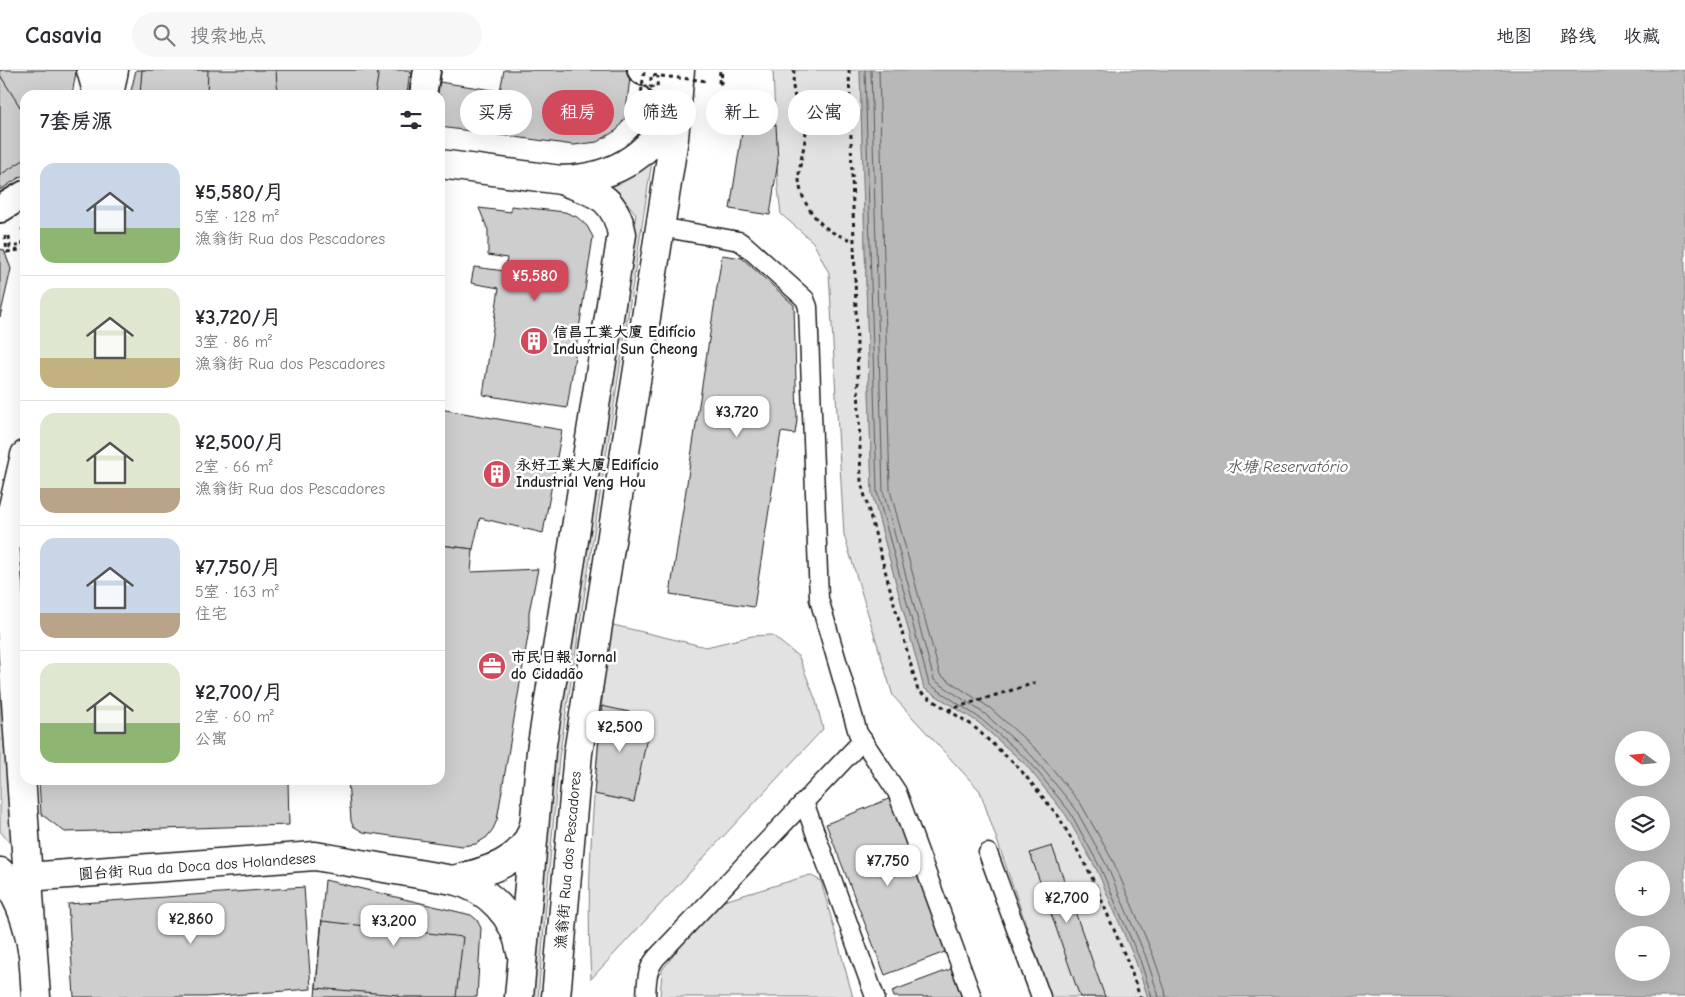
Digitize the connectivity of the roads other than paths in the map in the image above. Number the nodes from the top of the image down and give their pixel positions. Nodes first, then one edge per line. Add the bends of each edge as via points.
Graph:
1 (91, 70) edge
2 (107, 70) edge
3 (114, 70) edge
4 (427, 70) edge
5 (655, 74) edge
6 (97, 90) edge
7 (107, 90) edge
8 (108, 90) edge
9 (424, 90) edge
10 (668, 90) edge
11 (669, 90) edge
12 (658, 135) edge
13 (674, 135) edge
14 (445, 165) edge
15 (561, 180) junction
16 (20, 201) edge
17 (4, 225) edge
18 (660, 227) junction
19 (20, 486) edge
20 (10, 547) edge
21 (863, 740) junction
22 (20, 741) edge
23 (22, 785) edge
24 (804, 802) junction
25 (536, 817) junction
26 (988, 854) dead end
27 (0, 872) edge
28 (27, 877) junction
29 (453, 880) junction
30 (32, 950) junction
31 (522, 969) junction
32 (36, 997) edge
33 (519, 997) edge
34 (556, 997) edge
35 (646, 997) edge
36 (874, 997) edge
37 (972, 997) edge
38 (1042, 997) edge

1 - 6 street
2 - 7 street
3 - 8 street
4 - 9 street
5 - 10 street via 652,73
5 - 11 street, 漁翁街 Rua dos Pescadores
12 - 15 street via 634,159 617,169 580,180
13 - 18 street, 漁翁街 Rua dos Pescadores
14 - 15 street
15 - 25 street via 600,195 612,205 622,234 541,751
16 - 17 street
18 - 21 lane via 739,241 805,299 808,307 819,599
18 - 34 street, 漁翁街 Rua dos Pescadores via 578,753
19 - 20 street
20 - 22 street
21 - 24 lane
21 - 37 lane via 897,792
23 - 28 street
24 - 35 lane via 650,965
24 - 36 lane
25 - 29 street via 527,841 507,861 488,871
25 - 31 street
26 - 38 lane
27 - 30 street via 28,925
28 - 29 street, 圓台街 Rua da Doca dos Holandeses via 315,856
28 - 30 street
29 - 31 street, 圓台街 Rua da Doca dos Holandeses via 486,894 506,914 518,940
30 - 32 street
31 - 33 street

